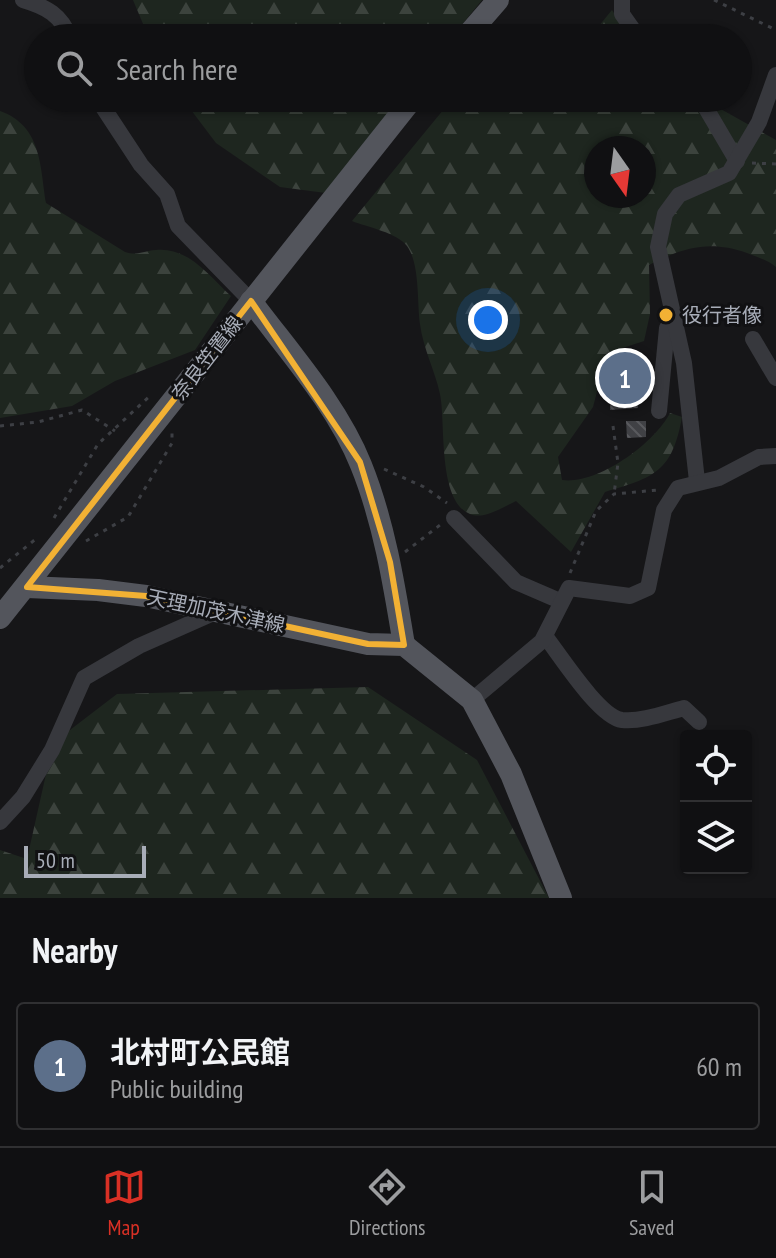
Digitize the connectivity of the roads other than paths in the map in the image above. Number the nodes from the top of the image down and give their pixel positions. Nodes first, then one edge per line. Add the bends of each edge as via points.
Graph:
1 (23, 0) edge
2 (498, 0) edge
3 (622, 0) edge
4 (65, 24) edge
5 (477, 24) edge
6 (629, 24) edge
7 (776, 75) edge
8 (106, 112) edge
9 (402, 112) edge
10 (708, 112) edge
11 (737, 161) junction
12 (251, 301) junction
13 (674, 319) junction
14 (753, 339) dead end
15 (776, 378) edge
16 (659, 411) dead end
17 (776, 456) edge
18 (697, 481) junction
19 (452, 513) road end
20 (27, 587) junction
21 (564, 595) junction
22 (218, 611) junction
23 (0, 618) edge
24 (545, 636) junction
25 (404, 645) junction
26 (472, 700) junction
27 (699, 722) dead end
28 (0, 822) edge
29 (561, 898) edge

1 - 4 street via 51,10
2 - 5 main road
3 - 6 street
7 - 11 street
8 - 12 street via 167,194 178,226
9 - 12 main road, 奈良笠置線
10 - 11 street
11 - 13 street via 729,173 679,195 665,214 658,247
12 - 20 main road, 奈良笠置線 via 166,394
12 - 25 main road via 327,405 360,462 390,562
13 - 16 street via 667,328
13 - 18 street
14 - 15 street
17 - 18 street via 759,457 719,478
18 - 21 street via 678,488 664,510 648,588 630,596
19 - 21 street via 516,582
20 - 22 main road, 天理加茂木津線 via 98,590
20 - 23 main road, 奈良笠置線
21 - 24 street
22 - 25 main road, 天理加茂木津線 via 368,644
22 - 28 street via 139,646 84,678 52,750 23,797
24 - 26 street
24 - 27 street via 597,702 618,720 684,708
25 - 26 main road
26 - 29 main road via 511,774

